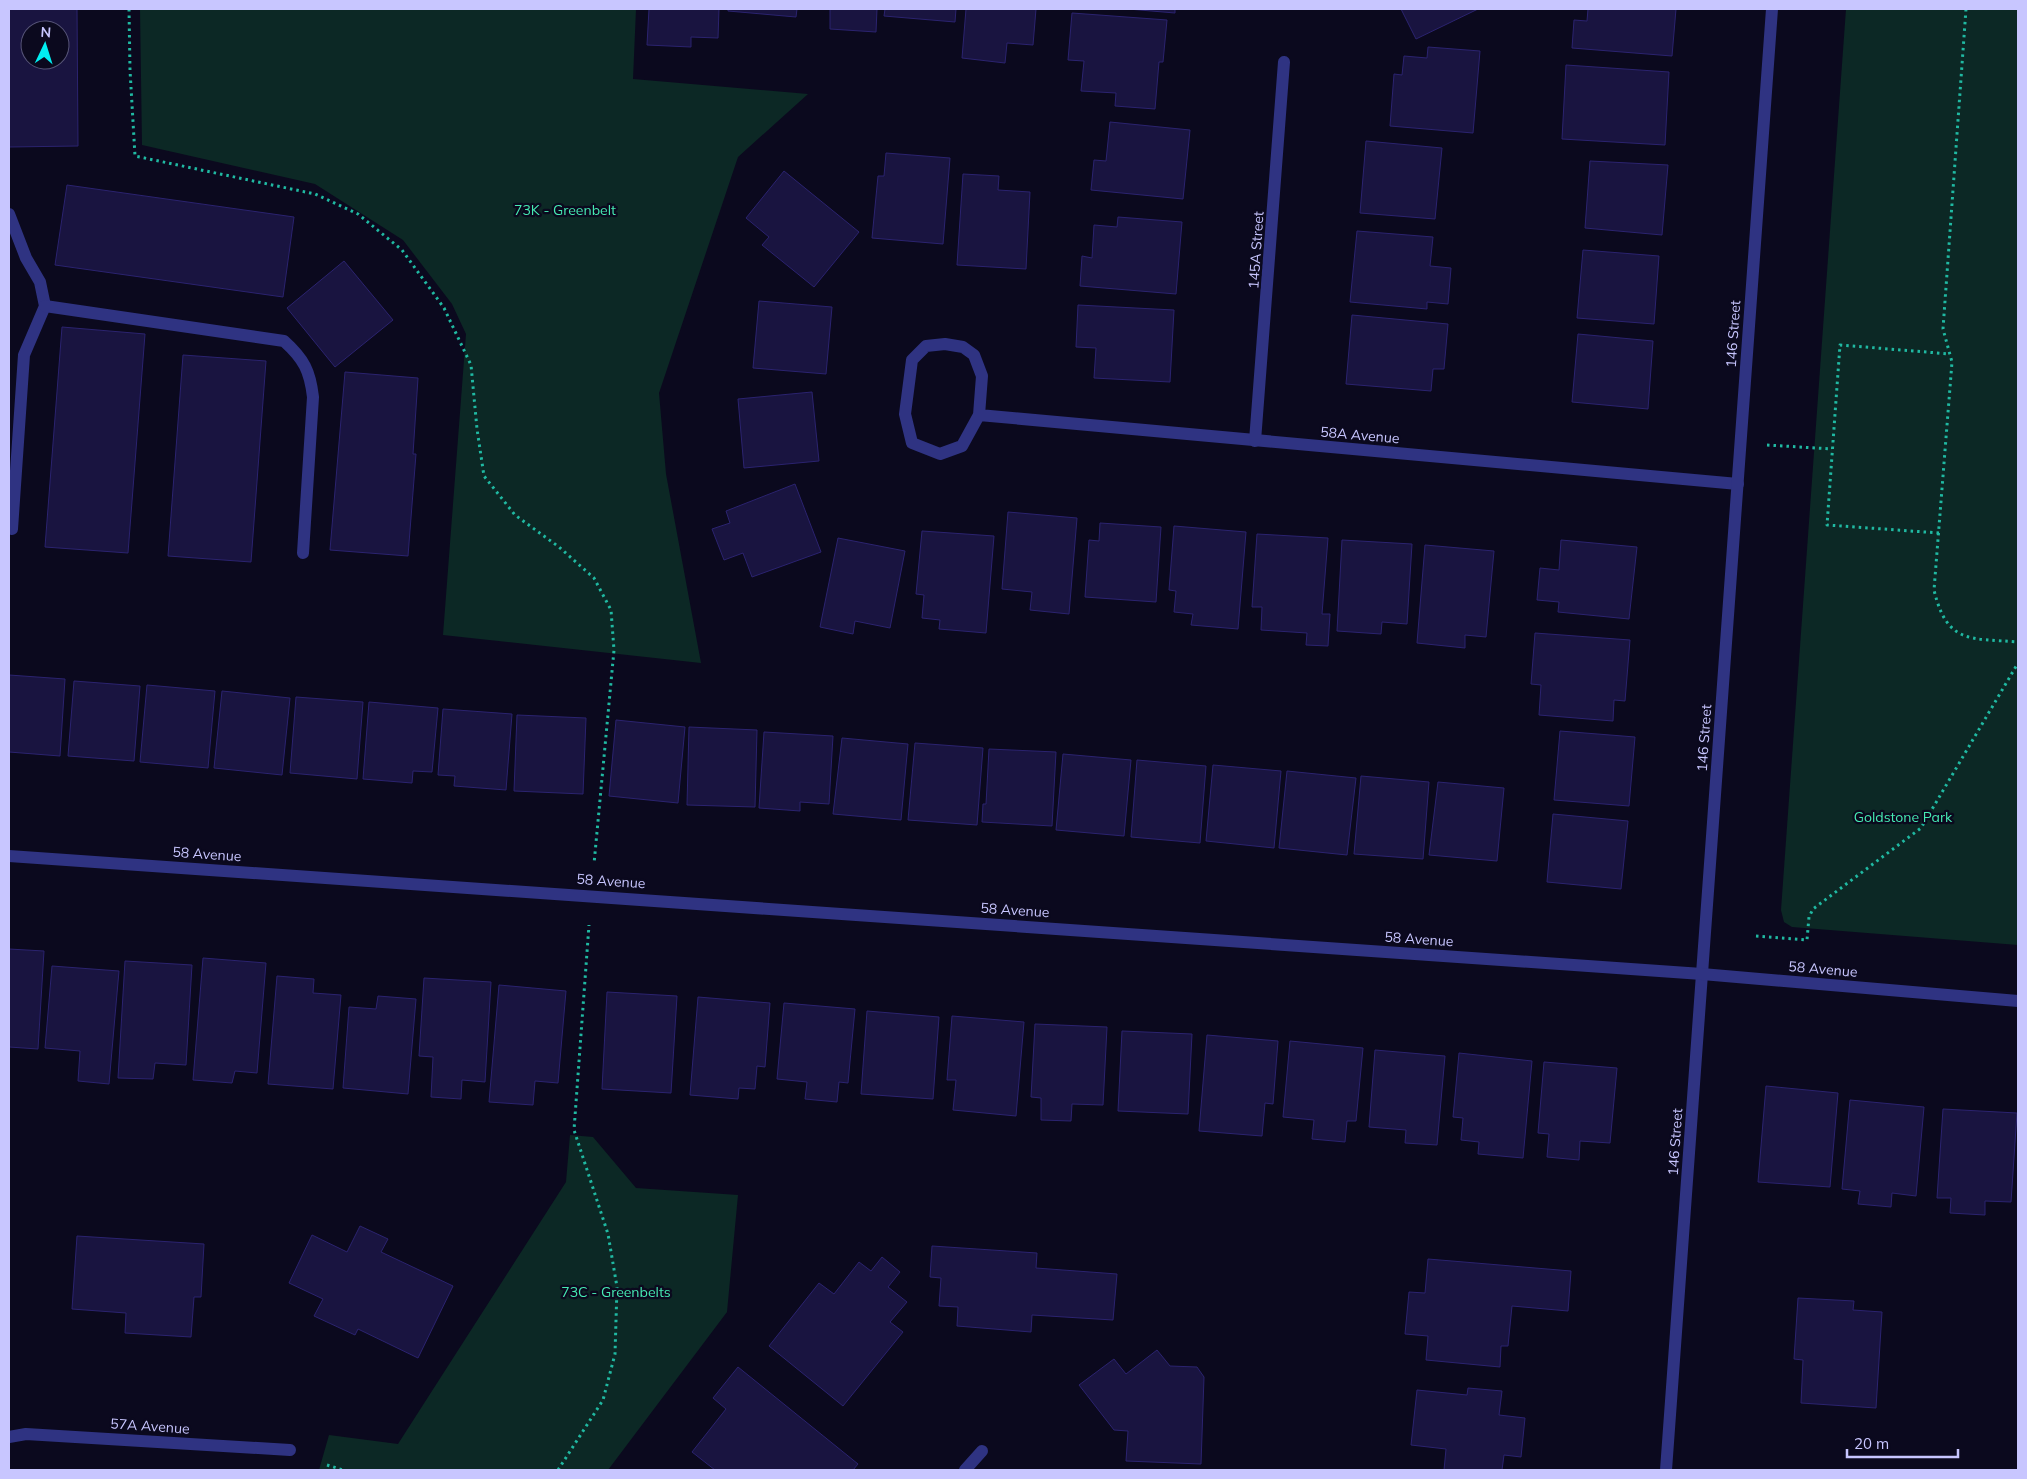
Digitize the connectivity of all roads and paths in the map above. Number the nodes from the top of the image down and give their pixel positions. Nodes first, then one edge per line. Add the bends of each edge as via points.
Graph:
1 (129, 9) edge
2 (1772, 9) edge
3 (1966, 9) edge
4 (1284, 62) dead end
5 (9, 214) edge
6 (45, 306) junction
7 (1950, 354) junction
8 (979, 415) junction
9 (1255, 441) junction
10 (1761, 445) dead end
11 (1832, 449) junction
12 (1738, 484) junction
13 (12, 529) dead end
14 (1939, 533) junction
15 (303, 553) dead end
16 (2018, 642) edge
17 (2018, 663) edge
18 (9, 856) edge
19 (594, 864) dead end
20 (589, 925) dead end
21 (1756, 936) dead end
22 (1702, 974) junction
23 (2018, 1001) edge
24 (9, 1437) edge
25 (290, 1450) dead end
26 (982, 1451) dead end
27 (327, 1465) dead end
28 (343, 1470) edge
29 (558, 1470) edge
30 (965, 1470) edge
31 (1666, 1470) edge

1 - 19 path via 135,156 315,194 358,214 402,250 444,308 471,365 484,476 515,515 594,578 611,610 614,650
2 - 12 street, 146 Street
3 - 7 path via 1943,329
4 - 9 street, 145A Street
5 - 6 street via 26,258 40,282
6 - 13 street via 24,355
6 - 15 street via 284,341 298,354 311,376 313,397
7 - 11 path via 1840,345
7 - 14 path
8 - 8 street via 962,446 940,454 912,444 905,414 912,360 926,346 945,344 963,347 974,354 982,376
8 - 9 street, 58A Avenue
9 - 12 street, 58A Avenue
10 - 11 path
11 - 14 path via 1828,525
12 - 22 street, 146 Street
14 - 16 path via 1934,590 1944,621 1964,638
17 - 21 path via 1921,828 1813,909 1807,940
18 - 22 street, 58 Avenue
20 - 29 path via 574,1130 609,1243 617,1287 615,1354 603,1400
22 - 23 street, 58 Avenue
22 - 31 street, 146 Street
24 - 25 street, 57A Avenue via 26,1434
26 - 30 street
27 - 28 path

